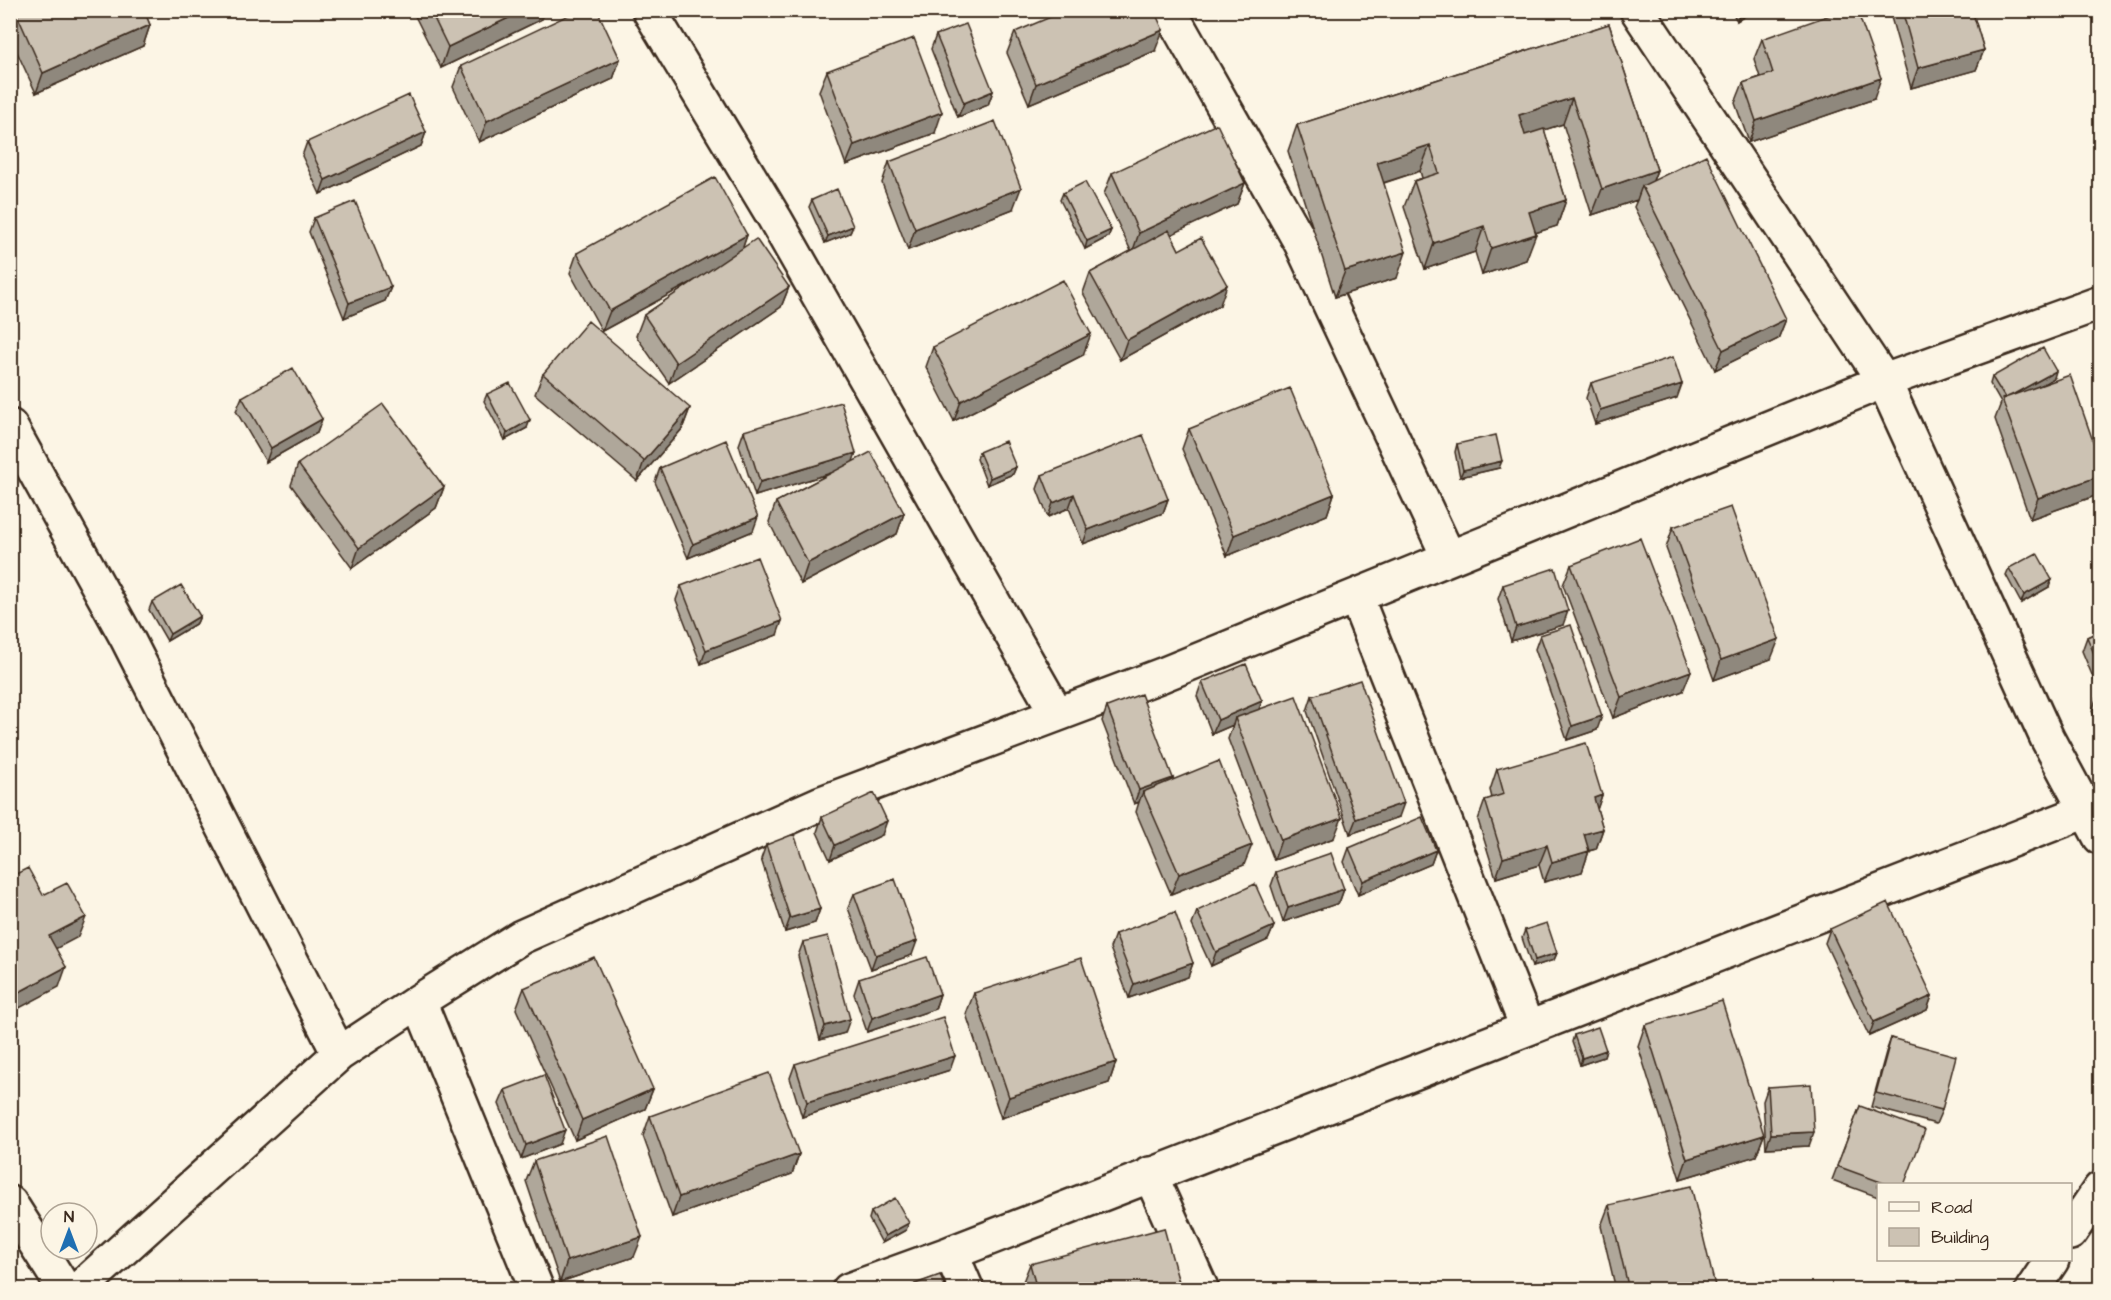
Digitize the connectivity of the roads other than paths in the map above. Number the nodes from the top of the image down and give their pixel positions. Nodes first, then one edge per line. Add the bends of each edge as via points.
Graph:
1 (649, 10) edge
2 (1169, 10) edge
3 (1637, 10) edge
4 (2100, 303) edge
5 (1884, 381) junction
6 (10, 426) edge
7 (1449, 558) junction
8 (1356, 597) junction
9 (1058, 714) junction
10 (2093, 824) edge
11 (419, 1001) junction
12 (1527, 1027) junction
13 (339, 1054) junction
14 (1150, 1174) junction
15 (2100, 1189) edge
16 (10, 1203) edge
17 (2072, 1230) edge
18 (951, 1252) junction
19 (2051, 1261) edge
20 (65, 1290) edge
21 (78, 1290) edge
22 (537, 1290) edge
23 (849, 1290) edge
24 (968, 1290) edge
25 (1202, 1290) edge
26 (2032, 1290) edge

1 - 9 street via 775,219
2 - 7 street via 1301,243
3 - 5 street
4 - 5 street
5 - 7 street
5 - 10 street via 2047,738
6 - 13 street via 127,638
7 - 8 street
8 - 9 street
8 - 12 street
9 - 11 street via 819,804 521,937
10 - 12 street
11 - 13 street
11 - 22 street
12 - 14 street
13 - 21 street
14 - 18 street
14 - 25 street
15 - 17 street
16 - 20 street
18 - 23 street
18 - 24 street
19 - 26 street

